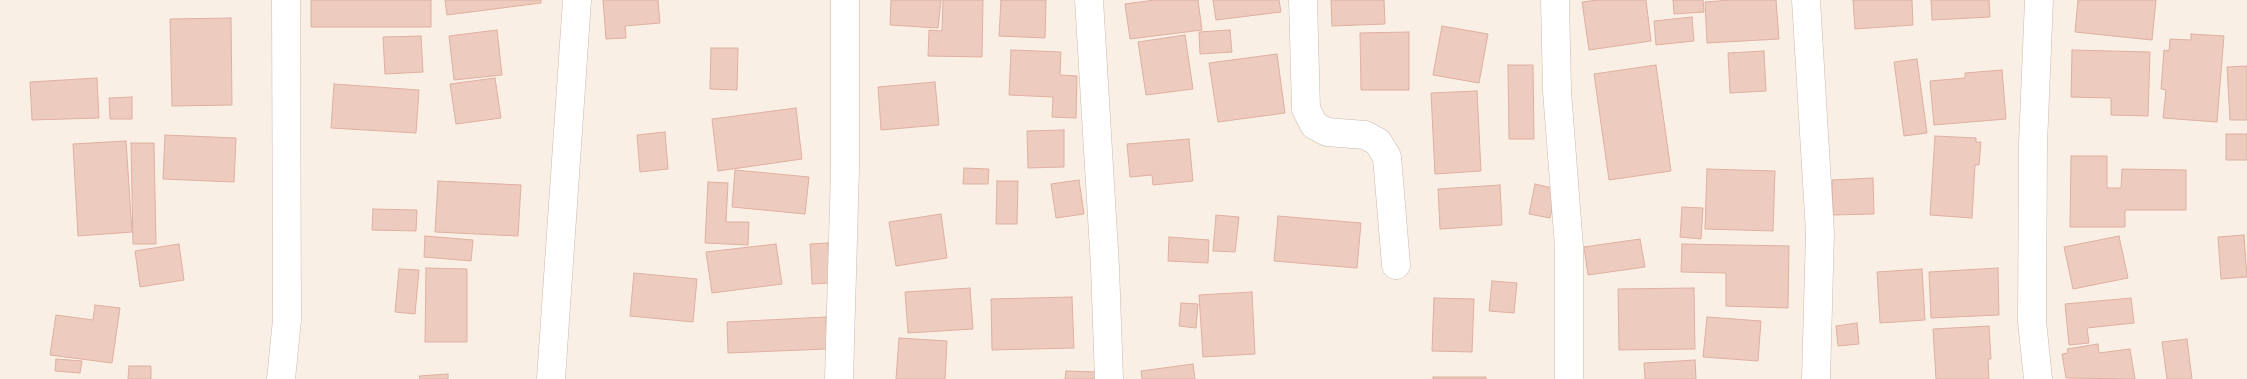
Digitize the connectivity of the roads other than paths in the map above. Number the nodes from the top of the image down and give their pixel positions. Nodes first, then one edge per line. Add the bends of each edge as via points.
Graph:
1 (286, 0) edge
2 (577, 0) edge
3 (844, 0) edge
4 (1089, 0) edge
5 (1303, 0) edge
6 (1555, 0) edge
7 (1806, 0) edge
8 (2039, 0) edge
9 (1396, 265) dead end
10 (280, 379) edge
11 (551, 379) edge
12 (839, 379) edge
13 (1109, 379) edge
14 (1569, 379) edge
15 (1816, 379) edge
16 (2038, 379) edge

1 - 10 street via 287,320
2 - 11 street
3 - 12 street via 845,169
4 - 13 street
5 - 9 street via 1306,109 1314,126 1327,132 1365,135 1378,142 1387,157
6 - 14 street via 1556,91 1569,247
7 - 15 street via 1820,233
8 - 16 street via 2033,144 2032,321

